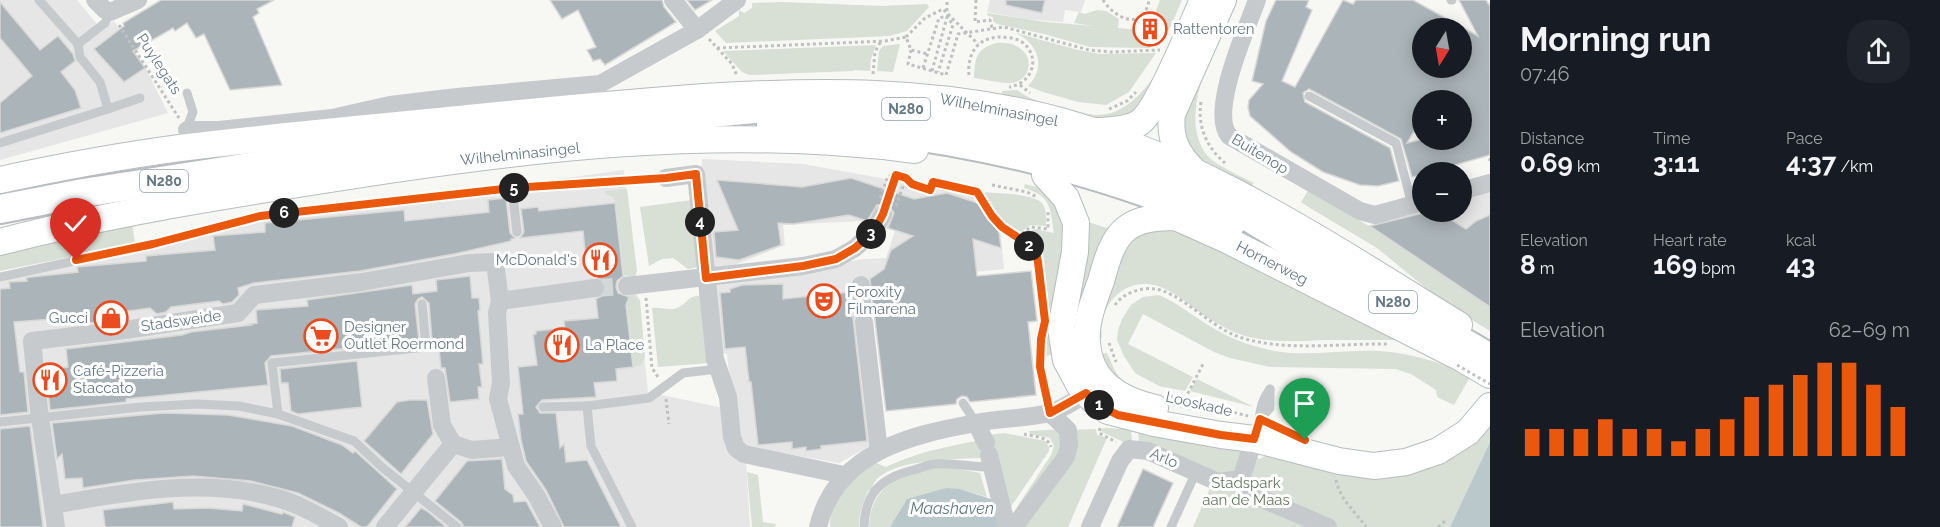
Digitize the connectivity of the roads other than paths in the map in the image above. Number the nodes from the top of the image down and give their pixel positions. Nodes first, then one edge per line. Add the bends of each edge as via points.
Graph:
1 (39, 0) edge
2 (95, 0) edge
3 (138, 0) edge
4 (673, 0) edge
5 (737, 0) edge
6 (1203, 0) edge
7 (1223, 0) edge
8 (1257, 0) edge
9 (110, 12) junction
10 (697, 30) junction
11 (78, 44) junction
12 (187, 93) dead end
13 (1309, 96) dead end
14 (140, 98) dead end
15 (108, 109) junction
16 (424, 112) junction
17 (1097, 121) junction
18 (182, 139) junction
19 (0, 142) edge
20 (1124, 171) joint
21 (1194, 171) junction
22 (666, 178) joint
23 (0, 180) edge
24 (1490, 183) edge
25 (1043, 187) junction
26 (512, 188) junction
27 (1472, 188) edge
28 (1412, 189) edge
29 (1412, 204) edge
30 (0, 209) edge
31 (883, 214) road end
32 (1176, 217) junction
33 (517, 232) dead end
34 (0, 242) edge
35 (0, 277) edge
36 (706, 278) junction
37 (636, 285) tunnel mouth
38 (861, 285) dead end
39 (595, 288) tunnel mouth
40 (500, 301) junction
41 (422, 304) dead end
42 (1480, 366) edge
43 (718, 369) junction
44 (436, 378) dead end
45 (1103, 381) junction
46 (963, 403) dead end
47 (587, 406) junction
48 (543, 407) dead end
49 (1050, 413) junction
50 (278, 414) junction
51 (40, 417) junction
52 (0, 422) edge
53 (976, 423) junction
54 (1257, 429) junction
55 (453, 444) junction
56 (511, 447) junction
57 (879, 451) junction
58 (989, 455) junction
59 (1196, 472) junction
60 (844, 475) junction
61 (1241, 479) junction
62 (414, 491) junction
63 (53, 505) junction
64 (56, 527) edge
65 (339, 527) edge
66 (385, 527) edge
67 (458, 527) edge
68 (553, 527) edge
69 (632, 527) edge
70 (818, 527) edge
71 (864, 527) edge
72 (1007, 527) edge
73 (1014, 527) edge
74 (1090, 527) edge
75 (1171, 527) edge
76 (1328, 527) edge

1 - 11 lane
2 - 9 street
3 - 9 street
4 - 10 street
5 - 10 street, Wilhelminasingel
6 - 17 main road via 1147,117 1127,128
7 - 21 main road via 1172,114 1176,149
8 - 29 street, Buitenop via 1228,82 1222,119 1225,131 1360,211 1375,215
9 - 11 lane via 105,23
10 - 16 street, Wilhelminasingel via 600,84
11 - 15 lane via 80,57 100,82
12 - 18 lane via 193,112
13 - 28 lane via 1396,144
14 - 15 lane
15 - 19 lane
16 - 17 main road, Wilhelminasingel / N280 via 843,92 908,94 1047,118
16 - 18 main road, Wilhelminasingel / N280
17 - 21 main road, Wilhelminasingel / N280 via 1144,150
18 - 23 main road, Wilhelminasingel / N280
20 - 30 main road, Wilhelminasingel / N280 via 1082,144 976,118 929,111 787,106 404,143
20 - 42 main road, Hornerweg / N280 via 1190,185 1231,206
21 - 42 main road, N280 via 1298,227
22 - 26 lane
22 - 36 street via 696,174
24 - 27 street
25 - 32 main road, Hornerweg / N280 via 1112,194
25 - 34 main road, Wilhelminasingel / N280 via 948,155 869,144 760,139 618,144 454,160 172,204
25 - 45 main road via 1066,198 1076,223 1061,335 1066,360 1076,378
26 - 33 lane
26 - 35 lane via 260,216
31 - 36 street via 874,231 836,259
32 - 42 main road, Hornerweg / N280
32 - 45 main road via 1135,223 1120,235 1111,251 1087,332 1088,352
36 - 37 street
36 - 43 street
38 - 57 street
39 - 40 street
40 - 51 street, Stadsweide via 495,262 469,263 362,282 254,295 238,313 32,340
40 - 56 street via 498,399
41 - 50 lane via 426,347 272,363
42 - 54 main road, Looskade via 1468,432 1418,459 1374,466 1339,461
43 - 47 lane via 683,374 649,398
43 - 60 street via 728,397 736,448 744,454
44 - 55 street via 442,425
45 - 49 street
45 - 54 main road, Looskade via 1100,406 1118,415 1221,435
46 - 53 lane
47 - 48 lane
47 - 69 lane via 591,446
49 - 53 street
49 - 73 street via 1068,429 1066,457
50 - 51 lane via 239,406 196,404
50 - 62 lane via 354,441
51 - 52 lane
51 - 63 street, Stadsweide
53 - 57 street
53 - 58 street
54 - 61 street
55 - 56 street via 472,450
55 - 62 street
56 - 68 street via 516,466
57 - 60 street
58 - 71 lane via 936,464 885,480 875,490 865,513
58 - 72 street
59 - 61 street, Arlo via 1218,482
59 - 74 street, Arlo via 1148,451 1130,449 1120,461
59 - 75 lane
60 - 70 street
61 - 76 street via 1260,498
62 - 66 street
62 - 67 lane
63 - 64 street, Stadsweide
63 - 65 street via 136,492 234,489 277,498

